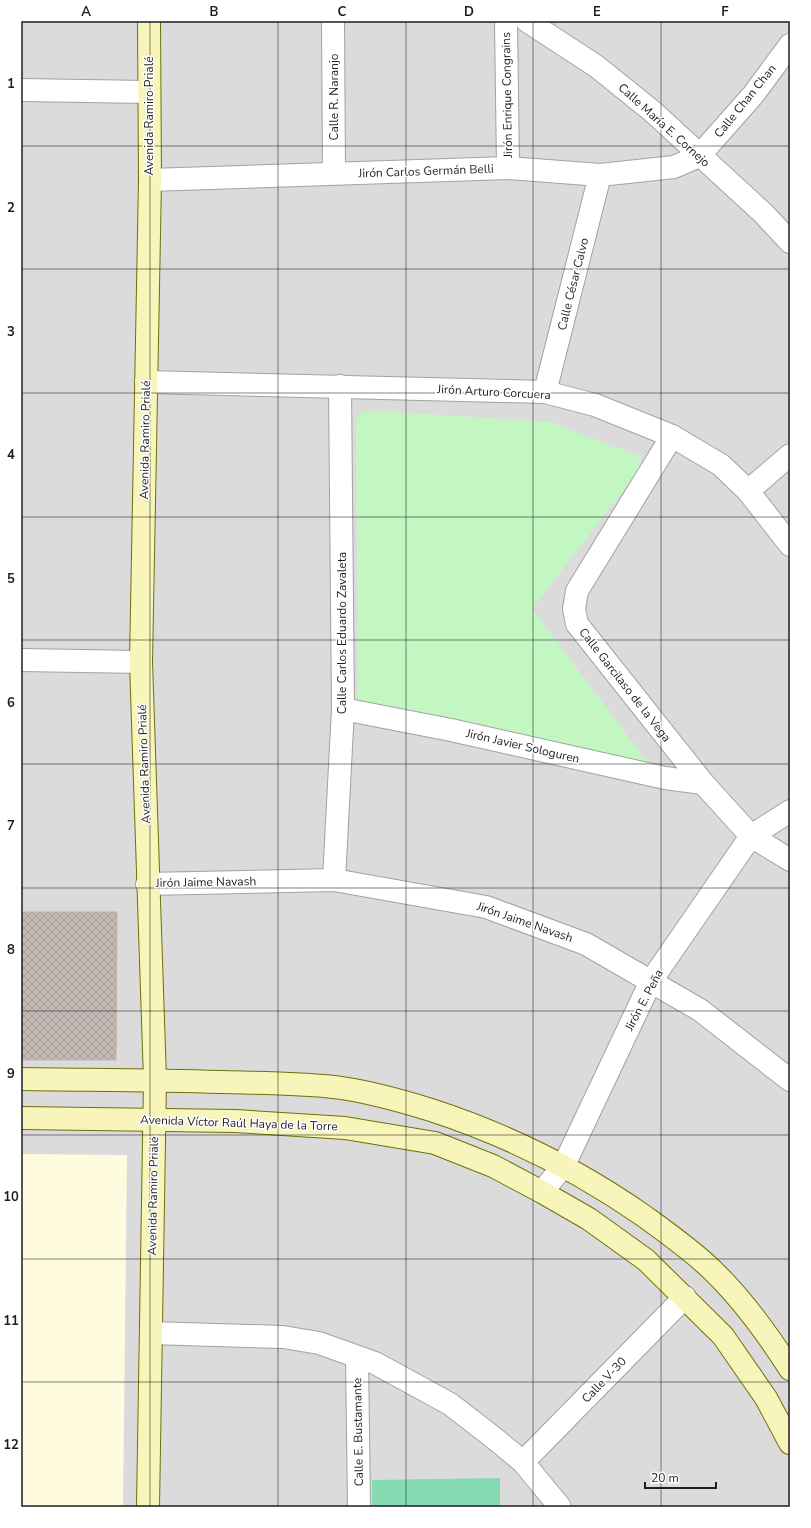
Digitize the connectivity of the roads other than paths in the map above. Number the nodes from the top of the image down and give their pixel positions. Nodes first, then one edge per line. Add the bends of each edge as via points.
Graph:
1 (149, 21) edge
2 (333, 21) edge
3 (506, 21) edge
4 (527, 21) edge
5 (790, 45) edge
6 (21, 90) edge
7 (148, 92) junction
8 (699, 156) junction
9 (508, 168) junction
10 (334, 173) junction
11 (600, 175) junction
12 (150, 180) junction
13 (790, 242) edge
14 (146, 382) junction
15 (340, 386) junction
16 (545, 392) junction
17 (672, 436) junction
18 (790, 455) edge
19 (748, 491) junction
20 (790, 544) edge
21 (21, 660) edge
22 (141, 662) junction
23 (343, 709) junction
24 (703, 783) junction
25 (790, 811) edge
26 (751, 836) junction
27 (790, 860) edge
28 (334, 880) junction
29 (148, 884) junction
30 (651, 981) junction
31 (21, 1079) edge
32 (155, 1080) junction
33 (790, 1080) edge
34 (21, 1118) edge
35 (155, 1119) junction
36 (564, 1165) junction
37 (542, 1192) junction
38 (685, 1297) junction
39 (151, 1333) junction
40 (357, 1357) junction
41 (790, 1369) edge
42 (790, 1443) edge
43 (523, 1462) junction
44 (148, 1507) edge
45 (359, 1507) edge
46 (560, 1507) edge

1 - 7 main road, Avenida Ramiro Prialé
2 - 10 street, Calle R. Naranjo
3 - 9 street, Jirón Enrique Congrains
4 - 8 street, Calle María E. Cornejo via 596,66 652,111
5 - 8 street, Calle Chan Chan via 753,95
6 - 7 street
7 - 12 main road, Avenida Ramiro Prialé
8 - 11 street, Jirón Carlos Germán Belli via 674,167
8 - 13 street, Calle María E. Cornejo via 764,214
9 - 10 street, Jirón Carlos Germán Belli
9 - 11 street, Jirón Carlos Germán Belli
10 - 12 street, Jirón Carlos Germán Belli
11 - 16 street, Calle César Calvo
12 - 14 main road, Avenida Ramiro Prialé
14 - 15 street, Jirón Arturo Corcuera
14 - 22 main road, Avenida Ramiro Prialé
15 - 16 street, Jirón Arturo Corcuera
15 - 23 street, Calle Carlos Eduardo Zavaleta
16 - 17 street, Jirón Arturo Corcuera via 595,405
17 - 19 street, Jirón Arturo Corcuera via 721,465
17 - 24 street, Calle Garcilaso de la Vega via 577,591 574,609 577,624
18 - 19 street
19 - 20 street, Jirón Arturo Corcuera
21 - 22 street
22 - 29 main road, Avenida Ramiro Prialé
23 - 24 street, Jirón Javier Sologuren via 451,730 665,778
23 - 28 street, Calle Carlos Eduardo Zavaleta
24 - 26 street, Calle Garcilaso de la Vega
25 - 26 street, Jirón E. Peña
26 - 27 street
26 - 30 street, Jirón E. Peña
28 - 29 street, Jirón Jaime Navash
28 - 30 street, Jirón Jaime Navash via 486,906 586,944
29 - 32 main road, Avenida Ramiro Prialé
30 - 33 street, Jirón Jaime Navash via 700,1010
30 - 36 street, Jirón E. Peña
31 - 32 main road
32 - 35 main road, Avenida Ramiro Prialé
32 - 36 main road via 312,1086 394,1099 497,1133
34 - 35 main road, Avenida Víctor Raúl Haya de la Torre
35 - 37 main road, Avenida Víctor Raúl Haya de la Torre via 235,1120 345,1128 435,1143 493,1166
35 - 39 main road, Avenida Ramiro Prialé
36 - 37 street, Jirón E. Peña
36 - 41 main road via 622,1201 709,1267 745,1305
37 - 38 main road, Avenida Víctor Raúl Haya de la Torre via 589,1219 646,1260
38 - 42 main road, Avenida Víctor Raúl Haya de la Torre via 723,1336 766,1398
38 - 43 street, Calle V-30
39 - 40 street via 283,1337 318,1343
39 - 44 main road, Avenida Ramiro Prialé
40 - 43 street via 413,1382 450,1404
40 - 45 street, Calle E. Bustamante
43 - 46 street

